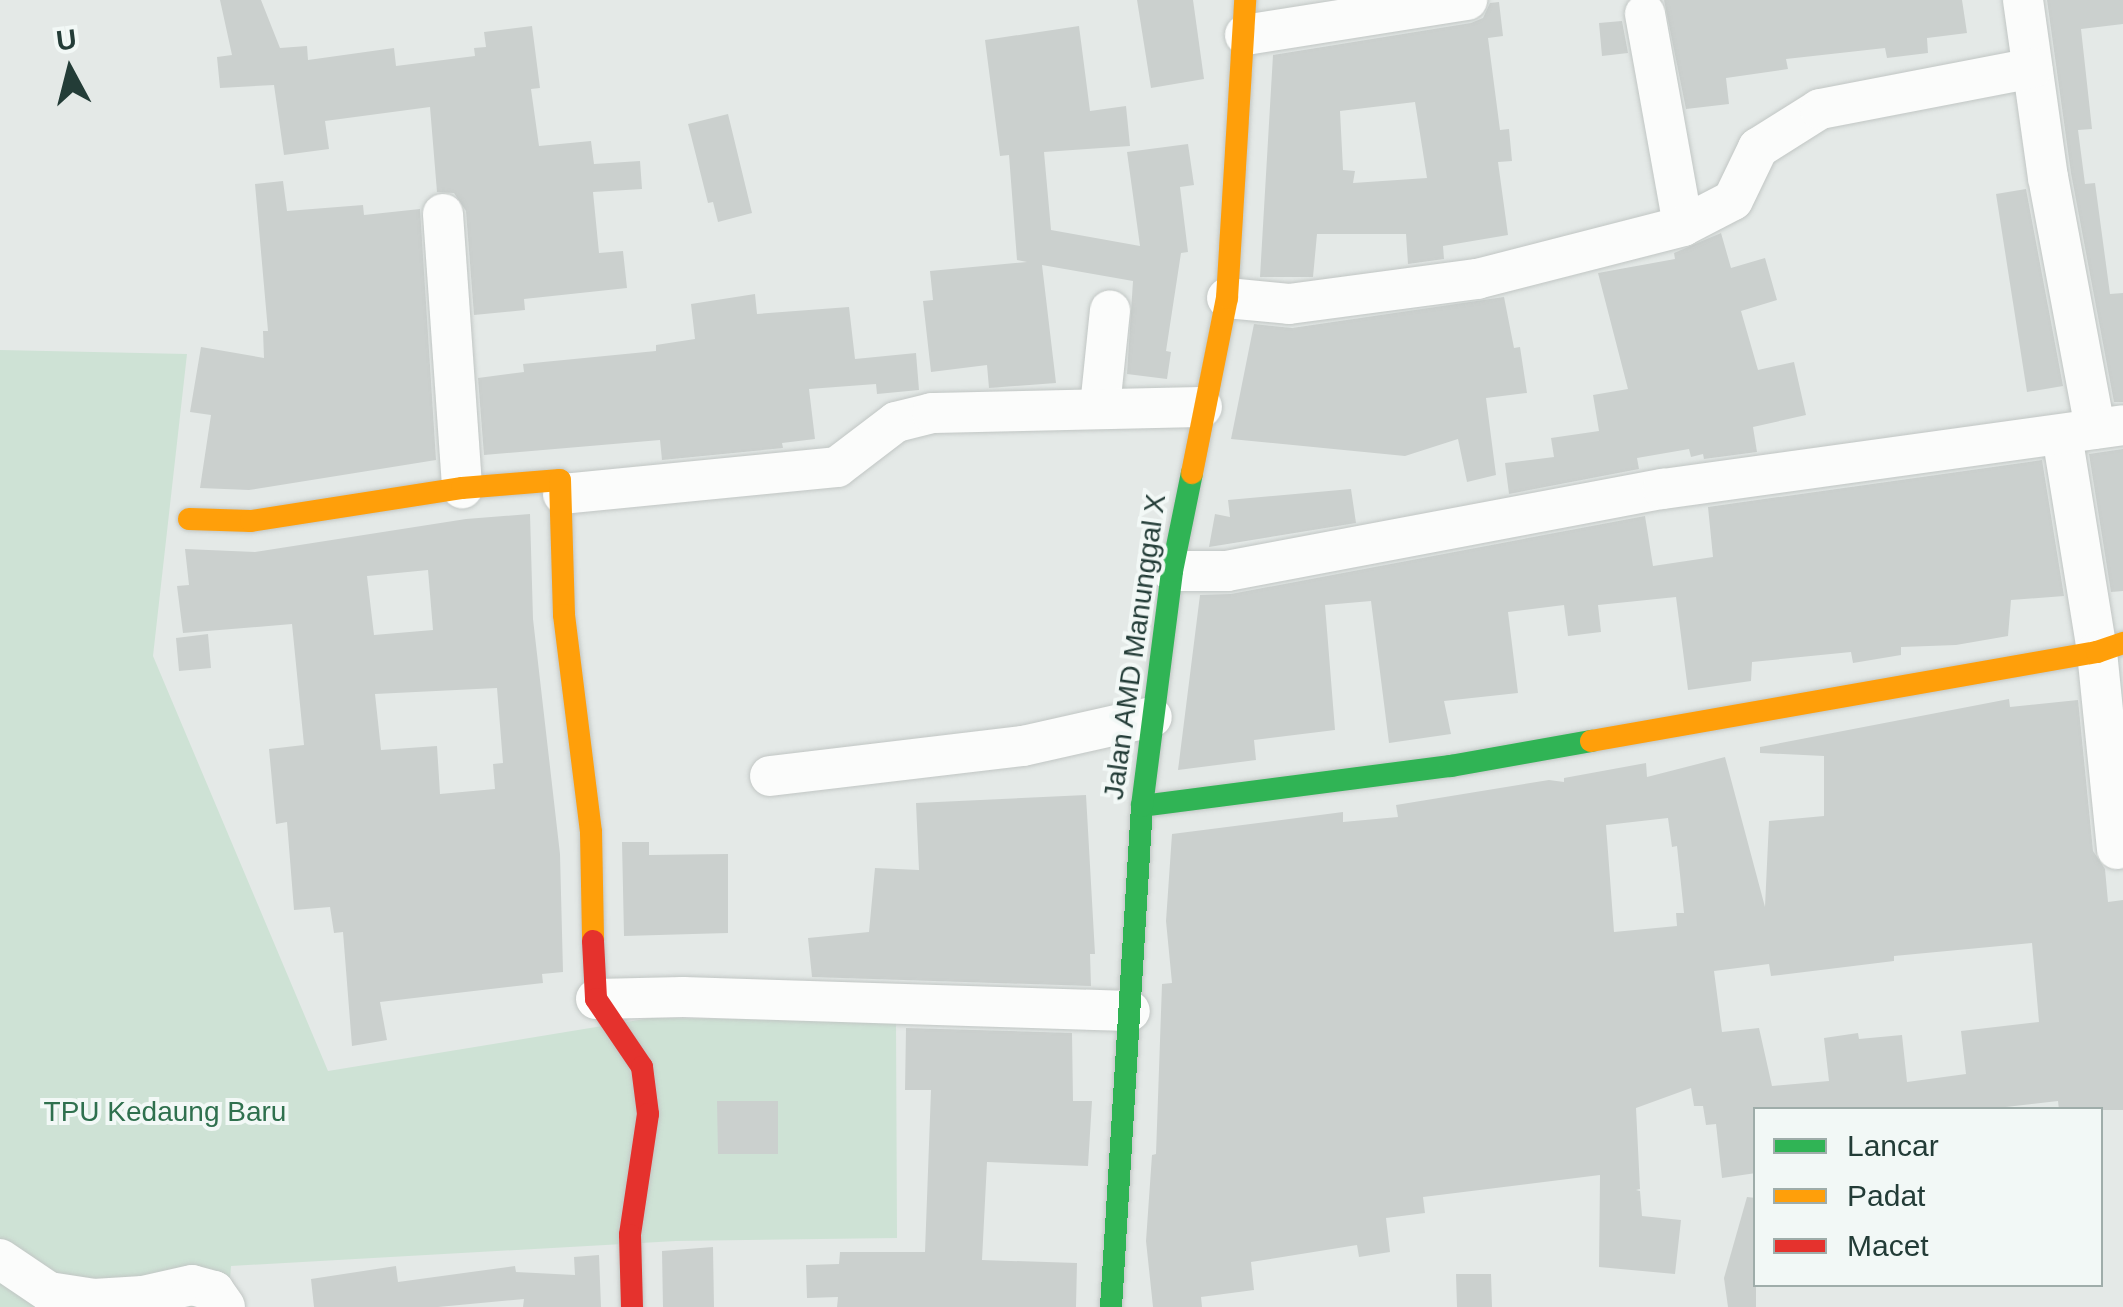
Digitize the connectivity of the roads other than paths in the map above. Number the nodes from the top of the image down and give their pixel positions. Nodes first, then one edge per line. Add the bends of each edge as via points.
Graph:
1 (1467, 0) edge
2 (2023, 0) edge
3 (1645, 14) dead end
4 (1245, 18) edge
5 (2032, 68) junction
6 (444, 214) dead end
7 (1684, 226) junction
8 (1227, 298) junction
9 (1110, 312) dead end
10 (1100, 407) junction
11 (1202, 407) junction
12 (2093, 429) edge
13 (462, 488) junction
14 (563, 494) junction
15 (189, 519) dead end
16 (1172, 571) junction
17 (2110, 648) edge
18 (1152, 717) junction
19 (770, 776) dead end
20 (1142, 806) junction
21 (2117, 849) dead end
22 (596, 1000) junction
23 (1130, 1011) junction
24 (0, 1258) edge
25 (225, 1307) edge
26 (632, 1307) edge
27 (1111, 1307) edge

1 - 4 street
2 - 5 street
3 - 7 street
4 - 8 street, Jalan AMD Manunggal X
5 - 7 street via 1820,109 1758,148 1734,200
5 - 12 street
6 - 13 street
7 - 8 street via 1478,280 1290,304
8 - 11 street, Jalan AMD Manunggal X
9 - 10 street
10 - 11 street
10 - 14 street via 932,413 896,422 837,467
11 - 16 street, Jalan AMD Manunggal X
12 - 16 street via 1663,488 1227,571
12 - 17 street
13 - 14 street via 557,478
13 - 15 street via 250,521
14 - 22 street via 564,615 591,832
16 - 18 street, Jalan AMD Manunggal X
17 - 20 street via 1451,766
17 - 21 street
18 - 19 street via 1023,746
18 - 20 street, Jalan AMD Manunggal X
20 - 23 street, Jalan AMD Manunggal X
22 - 23 street
22 - 26 street via 642,1066 648,1114 630,1234
23 - 27 street, Jalan AMD Manunggal X
24 - 25 street via 48,1292 143,1296 192,1285 214,1291

